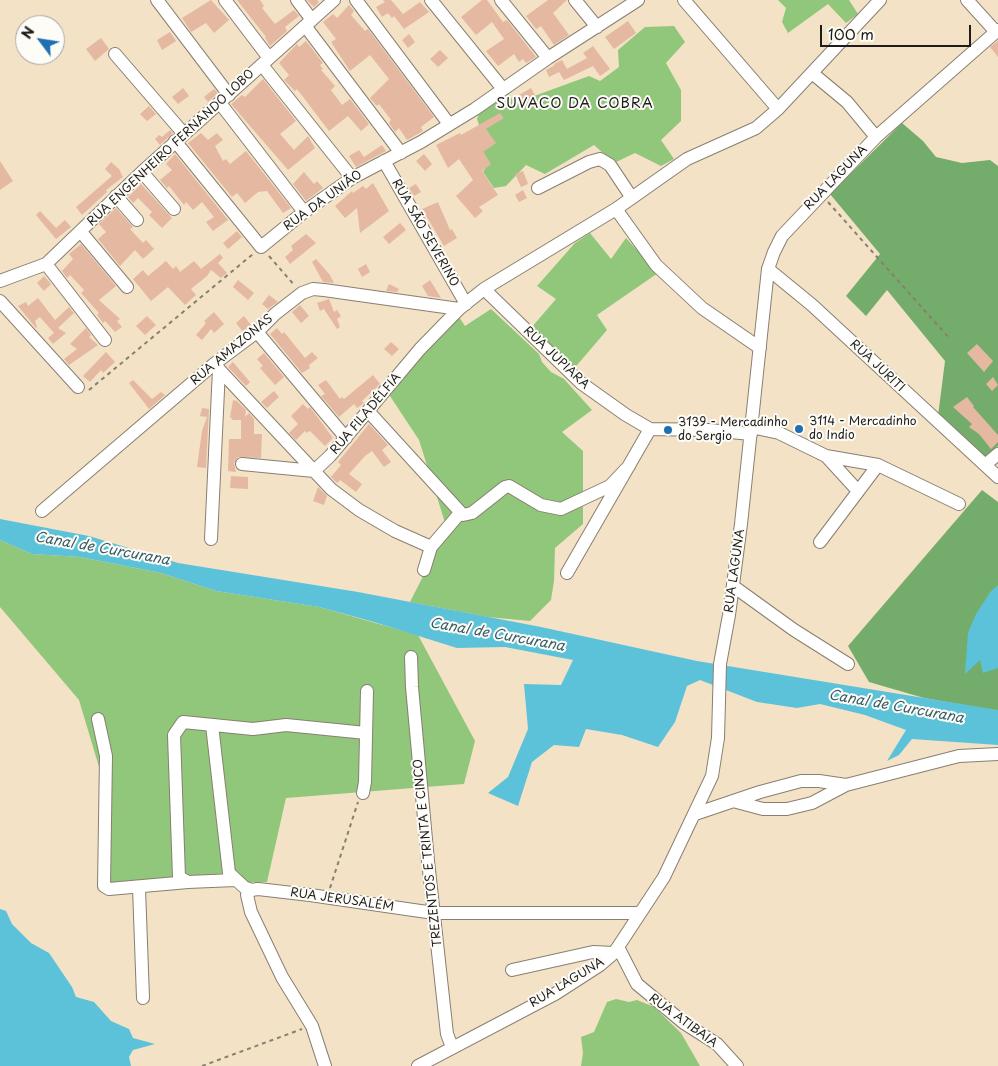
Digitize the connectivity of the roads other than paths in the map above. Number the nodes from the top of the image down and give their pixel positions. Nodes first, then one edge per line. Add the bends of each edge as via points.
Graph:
1 (157, 0) edge
2 (225, 0) edge
3 (297, 0) edge
4 (334, 0) edge
5 (356, 0) edge
6 (431, 0) edge
7 (501, 0) edge
8 (575, 0) edge
9 (638, 0) edge
10 (684, 0) edge
11 (880, 0) edge
12 (967, 0) edge
13 (309, 23) junction
14 (597, 27) junction
15 (997, 31) edge
16 (115, 54) dead end
17 (548, 58) junction
18 (265, 62) junction
19 (812, 73) junction
20 (503, 88) junction
21 (225, 99) junction
22 (778, 108) junction
23 (449, 124) junction
24 (876, 137) junction
25 (180, 138) junction
26 (401, 153) junction
27 (384, 161) junction
28 (142, 172) junction
29 (352, 178) junction
30 (538, 188) dead end
31 (116, 196) junction
32 (632, 198) junction
33 (174, 209) dead end
34 (616, 209) junction
35 (304, 212) junction
36 (137, 220) dead end
37 (80, 232) junction
38 (46, 264) junction
39 (768, 269) junction
40 (0, 281) edge
41 (127, 287) dead end
42 (484, 289) junction
43 (0, 301) edge
44 (463, 307) junction
45 (257, 332) junction
46 (105, 340) dead end
47 (760, 348) junction
48 (217, 366) junction
49 (78, 387) road end
50 (368, 411) junction
51 (650, 429) junction
52 (751, 431) junction
53 (346, 438) junction
54 (998, 454) edge
55 (826, 456) junction
56 (242, 464) dead end
57 (878, 465) junction
58 (629, 466) junction
59 (985, 466) junction
60 (314, 471) junction
61 (998, 477) edge
62 (858, 491) junction
63 (959, 504) dead end
64 (42, 511) dead end
65 (460, 513) junction
66 (212, 539) dead end
67 (820, 542) dead end
68 (431, 547) junction
69 (424, 570) dead end
70 (567, 573) dead end
71 (733, 586) junction
72 (412, 657) dead end
73 (848, 664) dead end
74 (367, 691) dead end
75 (98, 719) dead end
76 (212, 725) junction
77 (366, 732) junction
78 (998, 754) edge
79 (846, 785) junction
80 (363, 793) road end
81 (733, 801) junction
82 (695, 814) junction
83 (235, 880) junction
84 (188, 882) junction
85 (139, 888) junction
86 (250, 890) junction
87 (434, 913) junction
88 (640, 913) junction
89 (616, 950) junction
90 (512, 970) dead end
91 (143, 998) dead end
92 (452, 1047) junction
93 (325, 1066) edge
94 (418, 1066) edge
95 (737, 1066) edge

1 - 21 street
2 - 18 street
3 - 13 street
4 - 13 street, RUA ENGENHEIRO FERNANDO LOBO
5 - 23 street
6 - 20 street
7 - 17 street
8 - 14 street
9 - 14 street, RUA DA UNIÃO
10 - 22 street
11 - 19 street, RUA FILADÉLFIA
12 - 15 street, RUA LAGUNA
13 - 18 street, RUA ENGENHEIRO FERNANDO LOBO
13 - 26 street
14 - 17 street, RUA DA UNIÃO
15 - 24 street, RUA LAGUNA
16 - 25 street
17 - 20 street, RUA DA UNIÃO
18 - 21 street, RUA ENGENHEIRO FERNANDO LOBO
18 - 29 street
19 - 22 street, RUA FILADÉLFIA
19 - 24 street via 846,102
20 - 23 street, RUA DA UNIÃO
21 - 25 street, RUA ENGENHEIRO FERNANDO LOBO
21 - 35 street
22 - 32 street, RUA FILADÉLFIA via 756,128 687,159
23 - 26 street, RUA DA UNIÃO
24 - 39 street, RUA LAGUNA via 782,236
25 - 28 street, RUA ENGENHEIRO FERNANDO LOBO
25 - 35 street, RUA DA UNIÃO via 261,247
26 - 27 street, RUA DA UNIÃO
27 - 29 street, RUA DA UNIÃO
27 - 44 street, RUA SÃO SEVERINO
28 - 31 street, RUA ENGENHEIRO FERNANDO LOBO
28 - 33 street
29 - 35 street, RUA DA UNIÃO
30 - 32 street via 600,159 610,165
31 - 36 street
31 - 37 street, RUA ENGENHEIRO FERNANDO LOBO
32 - 34 street, RUA FILADÉLFIA
34 - 42 street, RUA FILADÉLFIA
34 - 47 street via 656,266 702,308
37 - 38 street, RUA ENGENHEIRO FERNANDO LOBO
37 - 41 street
38 - 40 street, RUA ENGENHEIRO FERNANDO LOBO
38 - 46 street
39 - 47 street, RUA LAGUNA
39 - 59 street, RUA JURITI via 812,305
42 - 44 street, RUA FILADÉLFIA
42 - 51 street, RUA JUPIARA via 581,383
43 - 49 street
44 - 45 street, RUA AMAZONAS via 313,290 302,293
44 - 50 street, RUA FILADÉLFIA via 420,349
45 - 48 street, RUA AMAZONAS
45 - 53 street
47 - 52 street, RUA LAGUNA
48 - 60 street
48 - 64 street, RUA AMAZONAS
48 - 66 street
50 - 53 street, RUA FILADÉLFIA
50 - 65 street
51 - 52 street, RUA JUPIARA
51 - 58 street
52 - 55 street, RUA JUPIARA via 779,433
52 - 71 street, RUA LAGUNA
53 - 60 street, RUA FILADÉLFIA
54 - 59 street
55 - 57 street, RUA JUPIARA
55 - 62 street, RUA JUPIARA
56 - 60 street
57 - 62 street
57 - 63 street, RUA JUPIARA
58 - 65 street via 610,486 561,509 541,505 509,486 472,513
58 - 70 street
59 - 61 street, RUA JURITI
60 - 68 street via 359,510
62 - 67 street
65 - 68 street
68 - 69 street
71 - 73 street
71 - 82 street, RUA LAGUNA via 722,648 718,738 712,776
72 - 87 street, TREZENTOS E TRINTA E CINCO
74 - 77 street
75 - 85 street via 106,756 104,886 110,889
76 - 77 street
76 - 83 street via 229,873
76 - 84 street via 183,722 174,735 179,876
77 - 80 street
78 - 79 street via 959,756
79 - 81 street via 800,782
79 - 81 street via 812,803 787,809 763,809
81 - 82 street
82 - 88 street, RUA LAGUNA via 664,877
83 - 84 street
83 - 86 street
84 - 85 street
85 - 91 street
86 - 87 street, RUA JERUSALÉM
86 - 93 street via 247,895 250,912 282,977 312,1026
87 - 88 street, RUA JERUSALÉM
87 - 92 street, TREZENTOS E TRINTA E CINCO via 447,1034
88 - 89 street, RUA LAGUNA
89 - 90 street
89 - 92 street, RUA LAGUNA via 600,965 554,994
89 - 95 street, RUA ATIBAIA via 636,984 684,1023 717,1044
92 - 94 street, RUA LAGUNA

